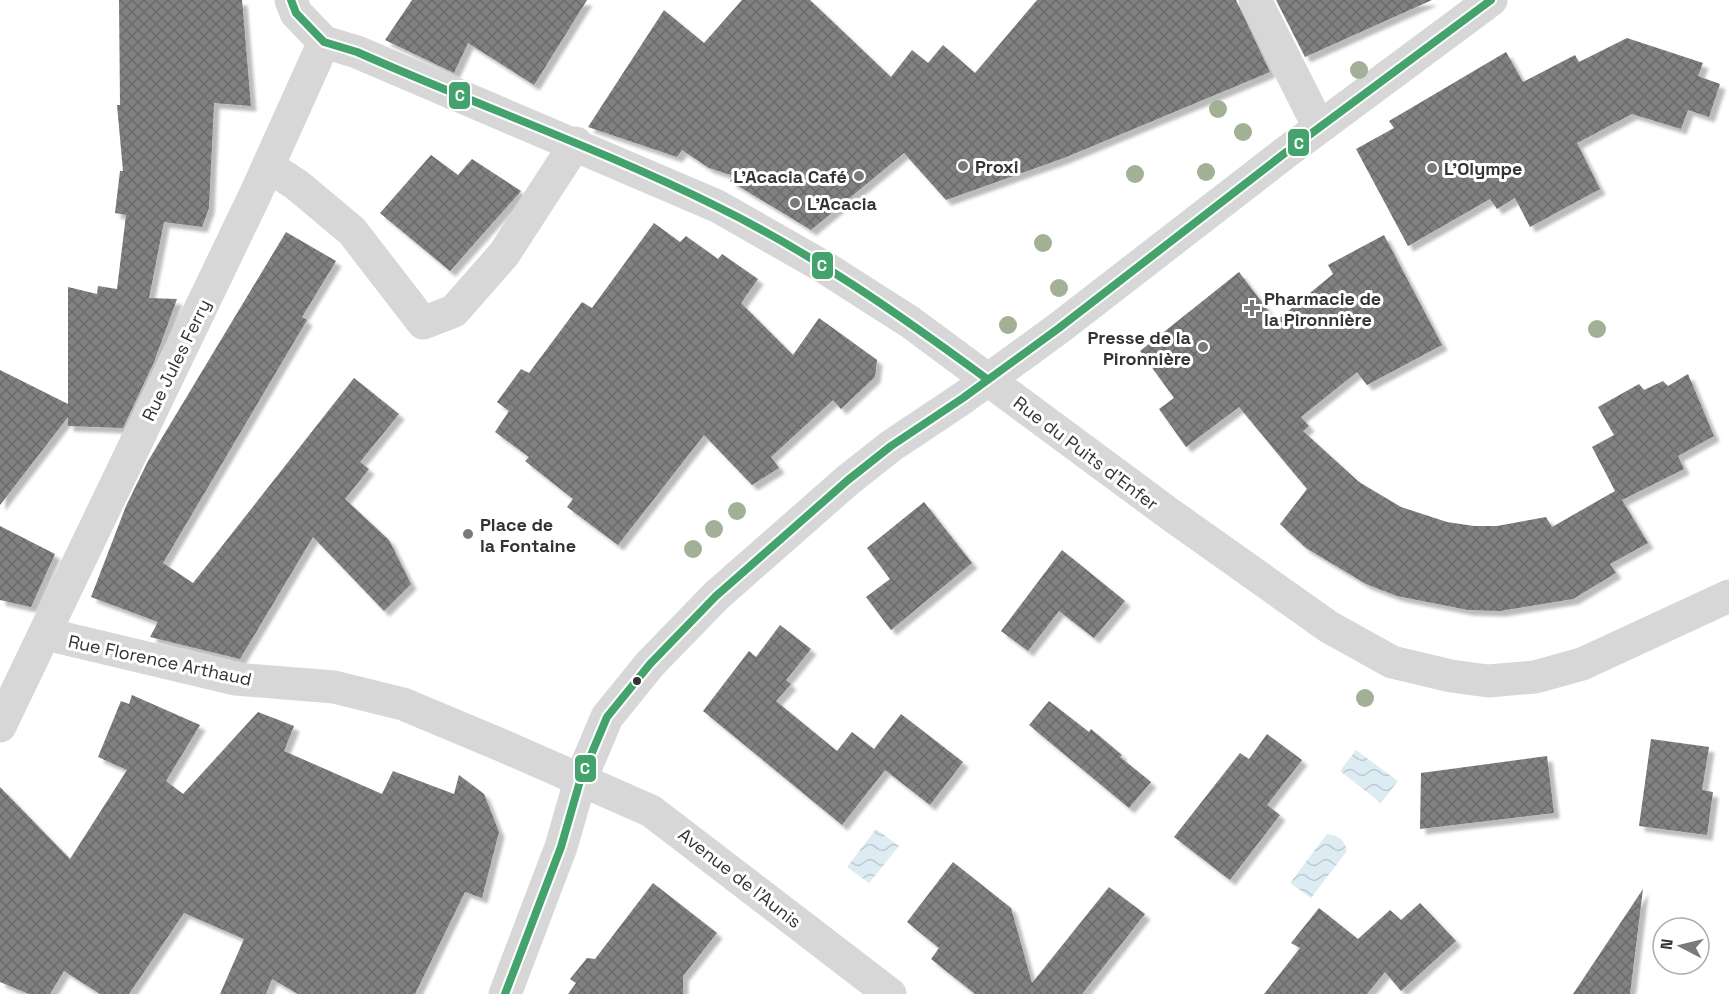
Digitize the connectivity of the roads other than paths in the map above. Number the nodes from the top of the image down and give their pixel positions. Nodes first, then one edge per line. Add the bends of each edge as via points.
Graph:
1 (291, 0) edge
2 (1255, 0) edge
3 (1491, 0) edge
4 (324, 42) junction
5 (1319, 127) junction
6 (576, 143) junction
7 (268, 166) junction
8 (987, 380) junction
9 (1729, 596) edge
10 (46, 634) junction
11 (0, 726) edge
12 (580, 781) junction
13 (505, 994) edge
14 (890, 994) edge

1 - 4 street via 297,13
2 - 5 street
3 - 5 street
4 - 6 street, Rue du Puits d'Enfer via 357,51
4 - 7 street, Rue Jules Ferry
5 - 8 street
6 - 7 street via 504,254 454,311 423,323 352,231
6 - 8 street, Rue du Puits d'Enfer via 717,206 792,248 910,322
7 - 10 street, Rue Jules Ferry
8 - 9 street, Rue du Puits d'Enfer via 1329,627 1392,662 1488,681 1535,676 1582,664
8 - 12 street via 848,480 716,596 650,664 607,717
10 - 11 street, Rue Jules Ferry
10 - 12 street, Rue Florence Arthaud via 235,679 334,687 404,704
12 - 13 street via 561,847
12 - 14 street, Avenue de l'Aunis via 651,811

